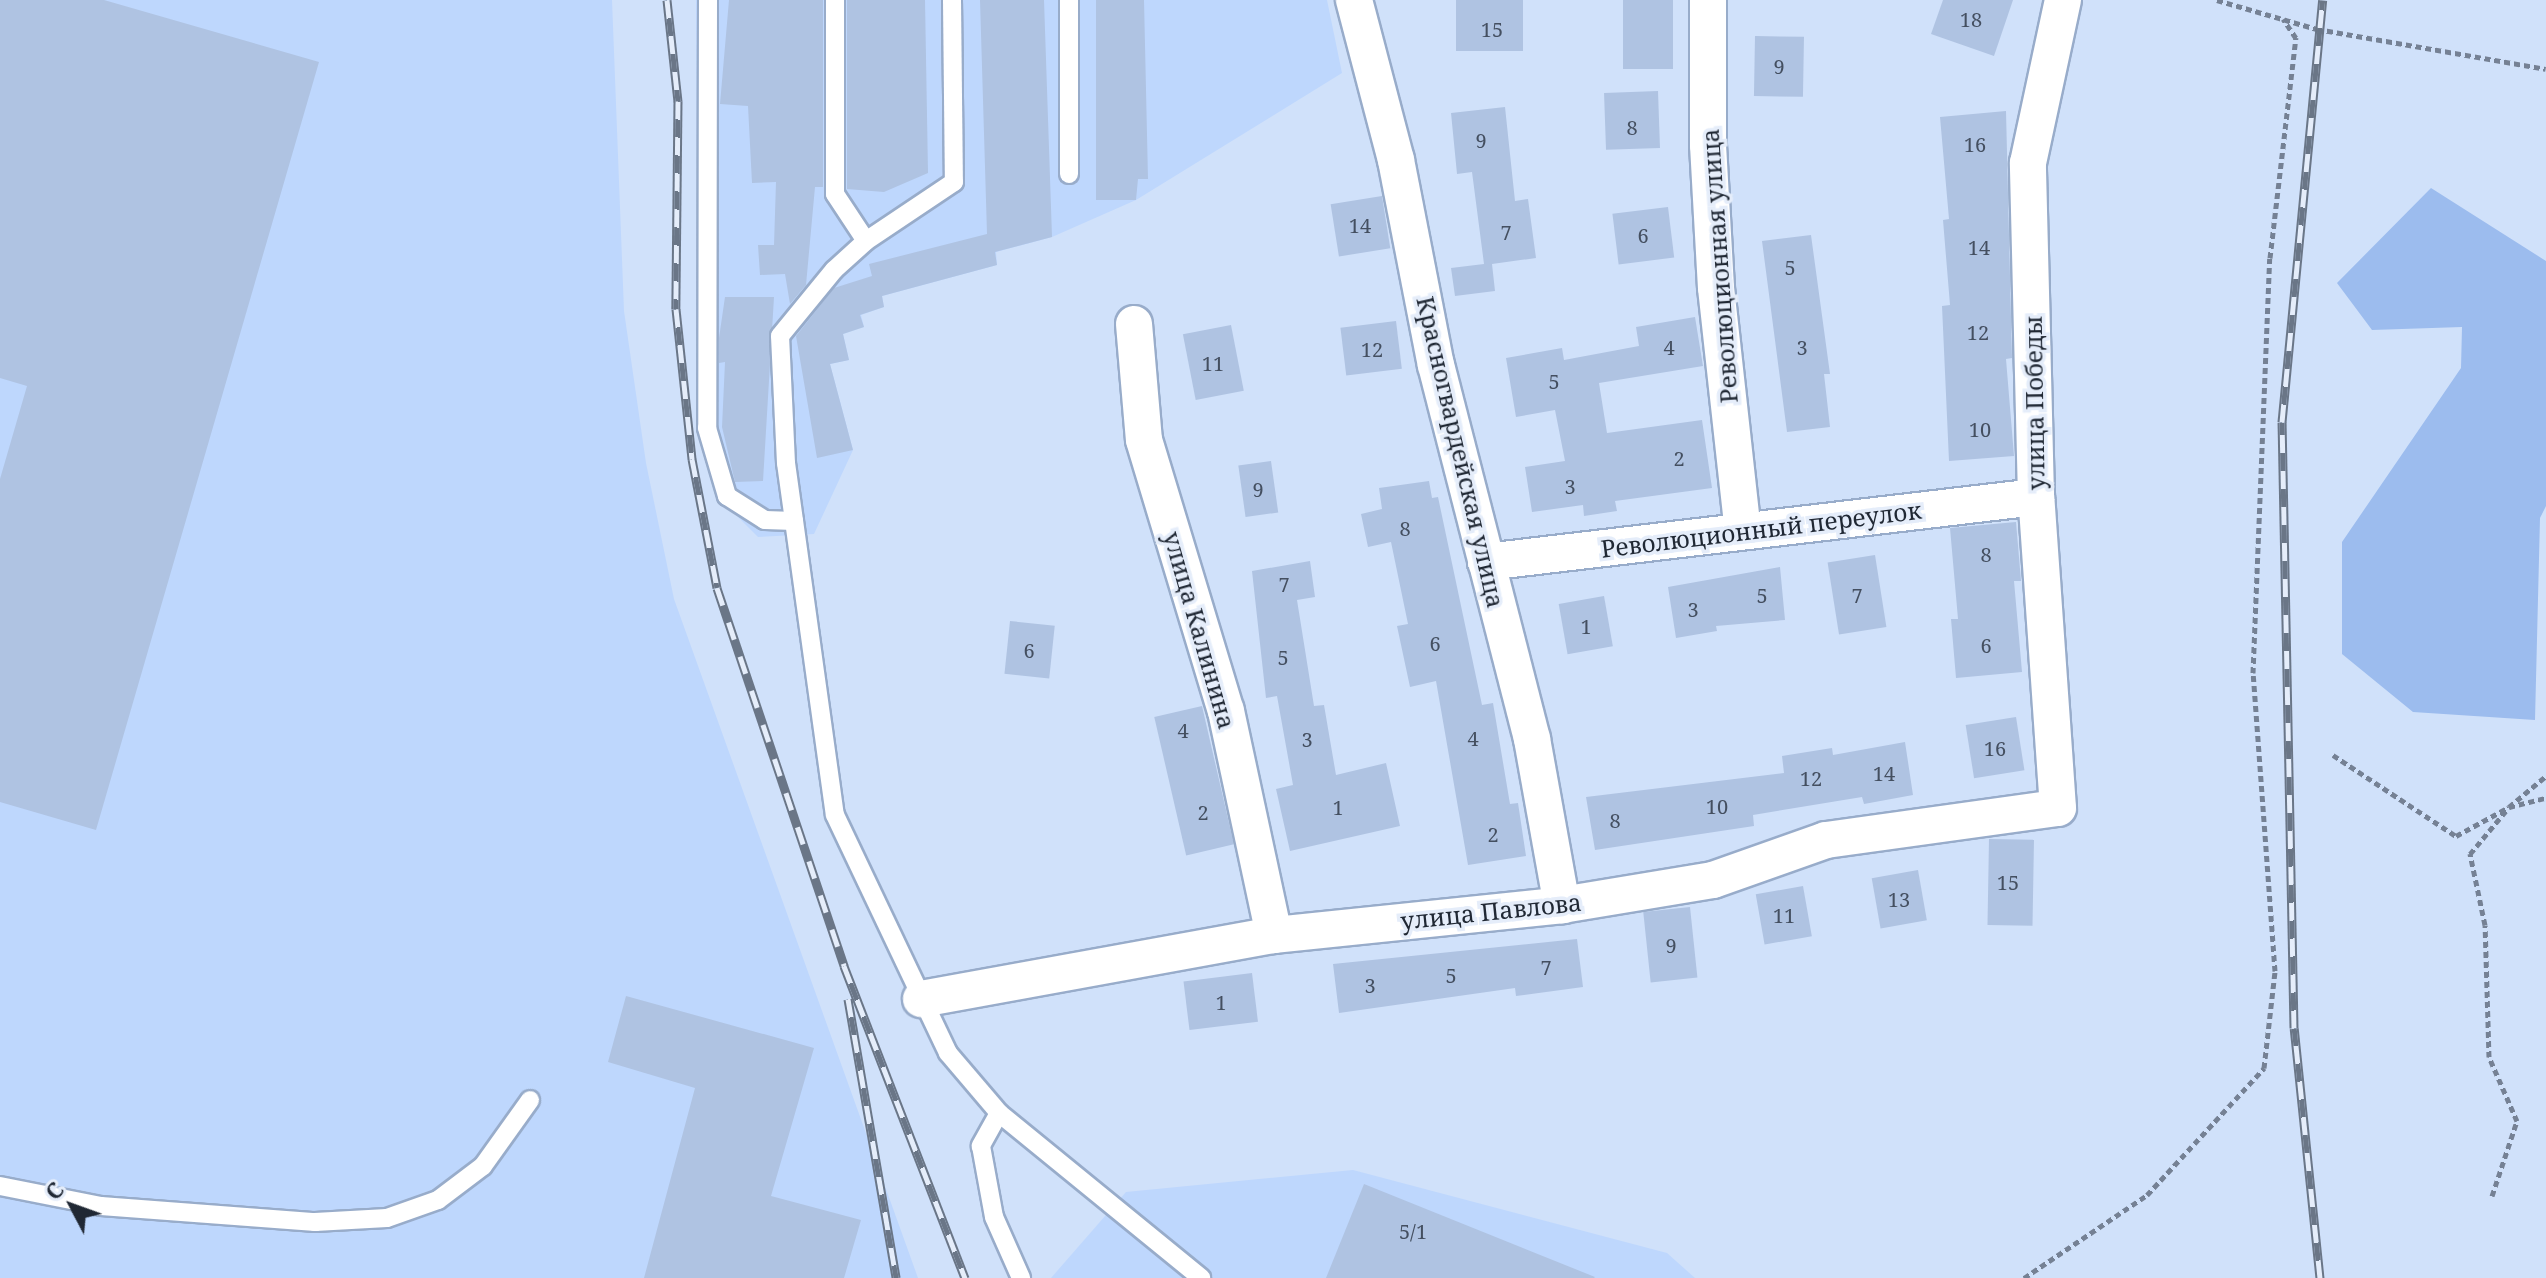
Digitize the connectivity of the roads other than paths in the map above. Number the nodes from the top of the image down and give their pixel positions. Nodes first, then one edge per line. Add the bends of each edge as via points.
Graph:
1 (708, 0) edge
2 (835, 0) edge
3 (952, 0) edge
4 (1069, 0) edge
5 (1354, 0) edge
6 (1708, 0) edge
7 (2063, 0) edge
8 (1069, 174) dead end
9 (866, 241) junction
10 (1134, 324) dead end
11 (2036, 497) junction
12 (794, 521) junction
13 (1743, 531) junction
14 (1486, 562) junction
15 (2058, 808) joint
16 (1562, 905) junction
17 (1274, 935) junction
18 (921, 999) junction
19 (530, 1100) dead end
20 (999, 1113) junction
21 (0, 1186) edge
22 (1021, 1278) edge
23 (1201, 1278) edge

1 - 12 lane via 707,428 727,496 765,520
2 - 9 lane via 835,194
3 - 9 lane via 954,182
4 - 8 lane
5 - 14 street, Красногвардейская улица via 1396,160 1436,365
6 - 13 street, Революционная улица via 1708,145 1716,288
7 - 11 street, улица Победы via 2028,163
9 - 12 lane via 834,270 780,336
10 - 17 street, улица Калинина via 1144,440 1226,711
11 - 13 street, Революционный переулок
11 - 15 street, улица Победы
12 - 18 lane via 835,815
13 - 14 street, Революционный переулок
14 - 16 street, Красногвардейская улица via 1532,739
15 - 16 street, улица Павлова via 1826,840 1713,880
16 - 17 street, улица Павлова
17 - 18 street, улица Павлова
18 - 20 lane via 948,1053
19 - 21 lane via 483,1166 438,1200 387,1218 315,1222 101,1206
20 - 22 lane via 981,1146 994,1217
20 - 23 lane

